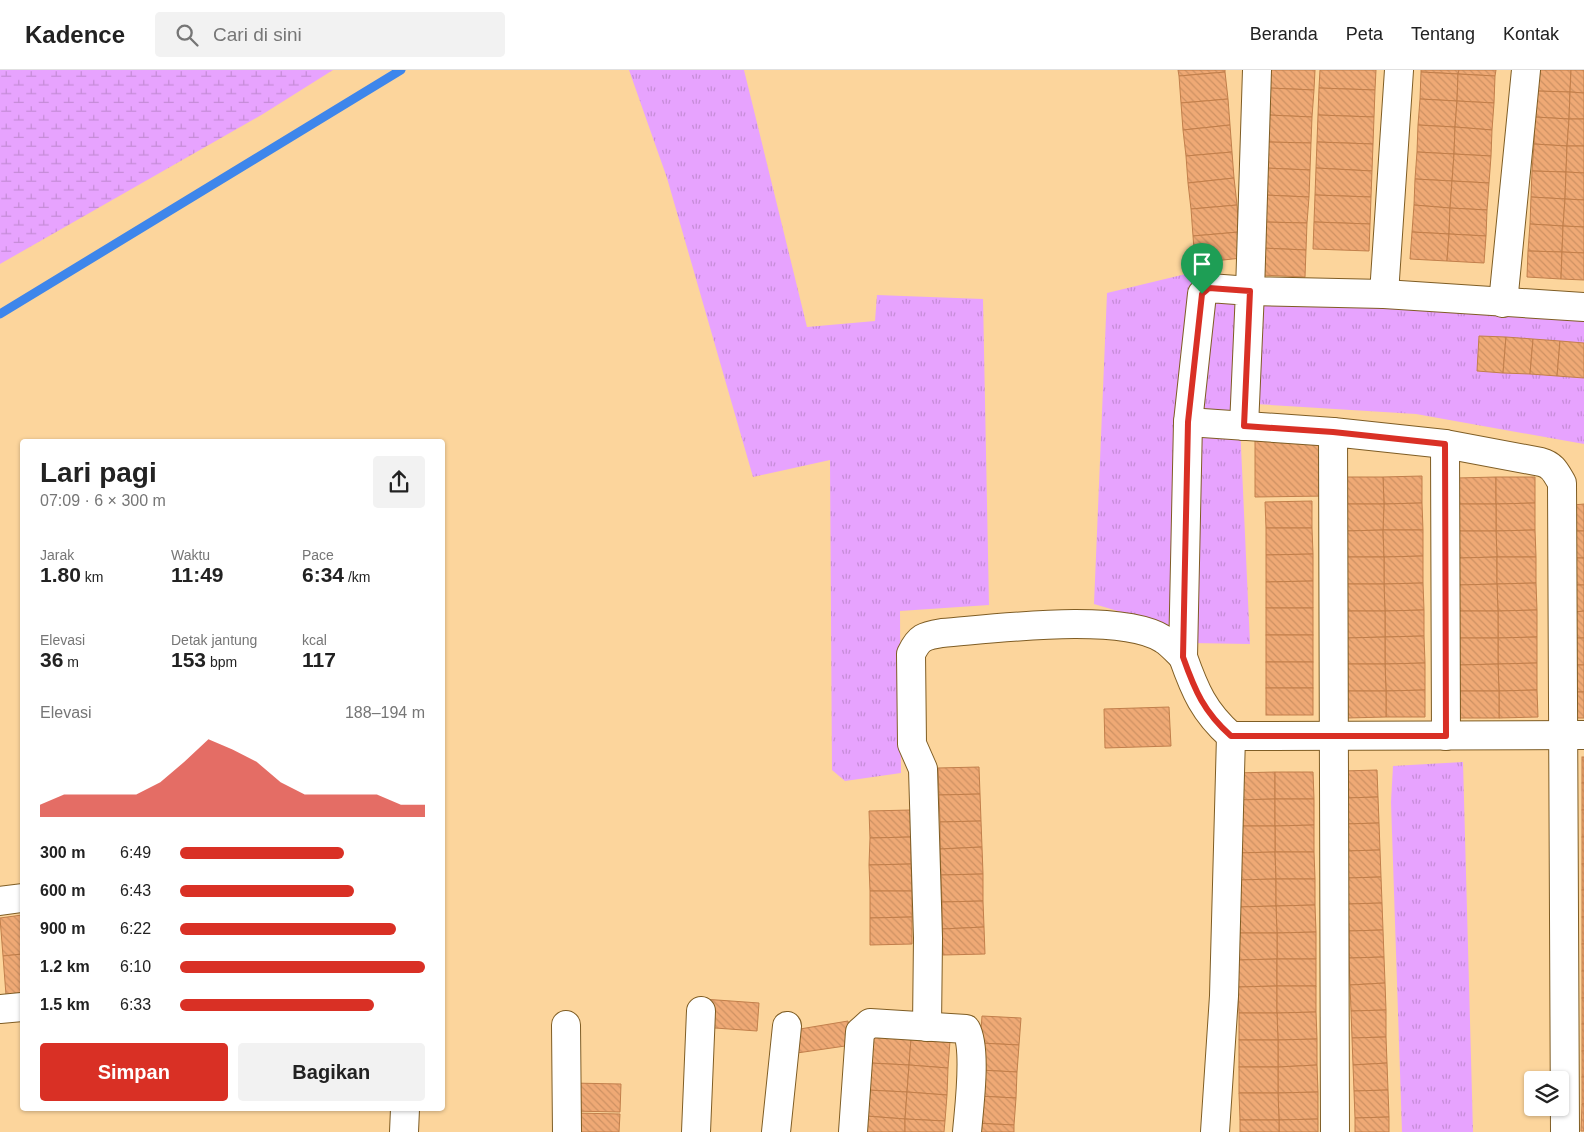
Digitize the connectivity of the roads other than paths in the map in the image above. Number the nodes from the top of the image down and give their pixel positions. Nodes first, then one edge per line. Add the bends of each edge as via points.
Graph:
1 (1257, 70) edge
2 (1399, 70) edge
3 (1526, 70) edge
4 (1250, 291) junction
5 (1384, 294) junction
6 (1503, 304) junction
7 (1584, 307) edge
8 (1188, 422) junction
9 (1244, 426) junction
10 (1333, 432) junction
11 (1445, 444) junction
12 (1573, 484) edge
13 (1183, 657) junction
14 (1333, 735) junction
15 (1231, 736) junction
16 (1446, 736) junction
17 (1574, 736) edge
18 (20, 898) edge
19 (0, 901) edge
20 (20, 1007) edge
21 (0, 1009) edge
22 (701, 1011) dead end
23 (566, 1025) dead end
24 (787, 1026) dead end
25 (926, 1027) junction
26 (405, 1111) edge
27 (404, 1132) edge
28 (567, 1132) edge
29 (696, 1132) edge
30 (776, 1132) edge
31 (853, 1132) edge
32 (967, 1132) edge
33 (1215, 1132) edge
34 (1335, 1132) edge
35 (1565, 1132) edge

1 - 4 street
2 - 5 street
3 - 6 street
4 - 5 street
4 - 8 street via 1209,288 1202,294
4 - 9 street
5 - 6 street
6 - 7 street
8 - 9 street
8 - 13 street
9 - 10 street
10 - 11 street
10 - 14 street
11 - 12 street via 1548,464
11 - 16 street
12 - 17 street
13 - 15 street via 1206,712
13 - 25 street via 1163,639 1140,629 1117,625 1048,625 942,633 917,641 911,654 912,744 923,769 928,938
14 - 15 street
14 - 16 street
14 - 34 street
15 - 33 street via 1224,996
16 - 17 street
17 - 35 street
18 - 19 street
20 - 21 street
22 - 29 street
23 - 28 street
24 - 30 street
25 - 31 street via 870,1023 860,1032
25 - 32 street via 966,1029 970,1036
26 - 27 street

